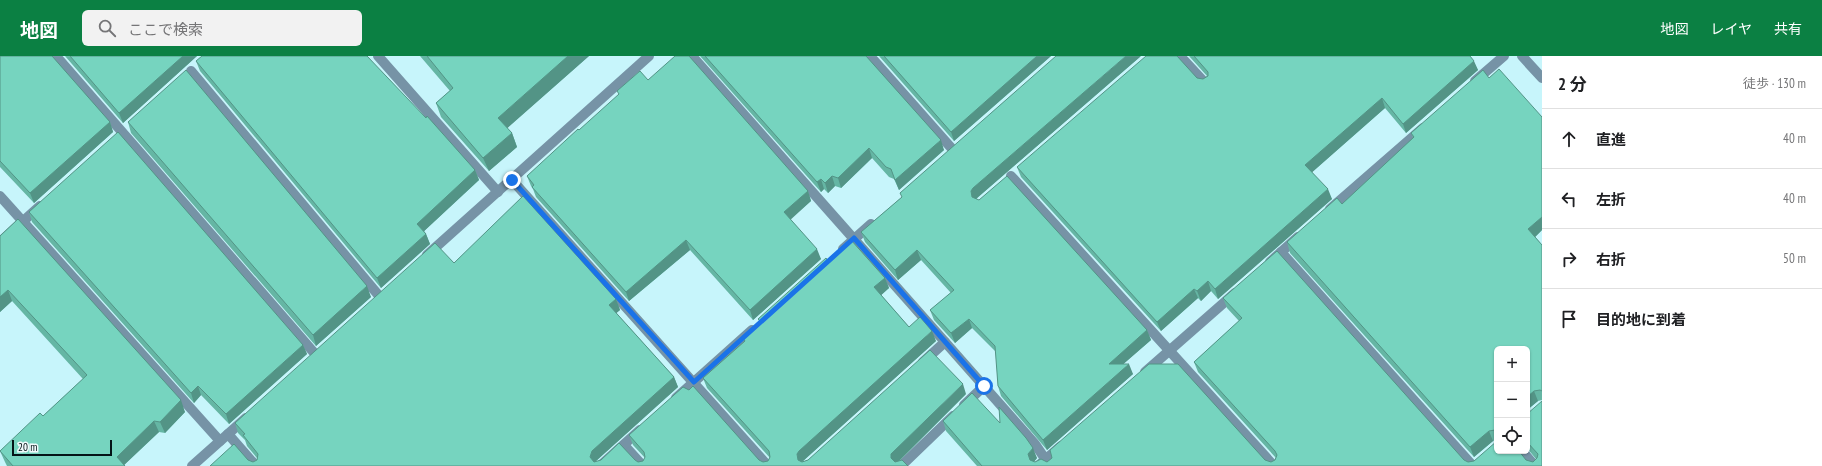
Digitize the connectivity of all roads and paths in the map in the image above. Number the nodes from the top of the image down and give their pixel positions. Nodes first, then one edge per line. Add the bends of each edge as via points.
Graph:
1 (56, 56) edge
2 (378, 56) edge
3 (650, 56) edge
4 (692, 56) edge
5 (870, 56) edge
6 (1180, 56) edge
7 (1504, 56) edge
8 (1522, 56) edge
9 (191, 71) dead end
10 (1542, 78) edge
11 (1204, 83) edge
12 (1470, 86) edge
13 (1429, 122) edge
14 (954, 151) edge
15 (512, 180) junction
16 (1001, 185) edge
17 (498, 192) junction
18 (0, 196) edge
19 (46, 201) edge
20 (1323, 216) edge
21 (877, 219) edge
22 (23, 222) junction
23 (1305, 231) edge
24 (854, 238) junction
25 (0, 242) edge
26 (1282, 252) junction
27 (833, 258) edge
28 (422, 260) edge
29 (1264, 267) edge
30 (1240, 288) edge
31 (380, 297) edge
32 (758, 325) edge
33 (945, 342) junction
34 (1170, 351) junction
35 (316, 355) edge
36 (916, 368) edge
37 (1140, 377) edge
38 (694, 382) junction
39 (984, 386) junction
40 (670, 403) edge
41 (251, 413) edge
42 (647, 424) edge
43 (224, 437) junction
44 (1069, 439) edge
45 (624, 445) junction
46 (1525, 454) edge
47 (1044, 464) edge
48 (1476, 464) edge
49 (192, 466) edge
50 (256, 466) edge
51 (600, 466) edge
52 (643, 466) edge
53 (768, 466) edge
54 (901, 466) edge
55 (1274, 466) edge
56 (1535, 466) edge

1 - 35 street
2 - 17 street
3 - 15 street
4 - 24 street
5 - 14 street
6 - 11 street
7 - 12 street
8 - 10 street
9 - 31 street
13 - 20 street
15 - 17 street
15 - 38 street
16 - 34 street via 1014,174
17 - 28 street
18 - 22 street
19 - 22 street
21 - 24 street
22 - 25 street
22 - 43 street
23 - 26 street
24 - 27 street
24 - 33 street
26 - 29 street
26 - 48 street
30 - 34 street
32 - 38 street
33 - 36 street
33 - 39 street
34 - 37 street
34 - 55 street
38 - 40 street
38 - 53 street
39 - 47 street via 1034,444
39 - 54 street
41 - 43 street
42 - 45 street
43 - 49 street
43 - 50 street
44 - 47 street
45 - 51 street
45 - 52 street
46 - 56 street

